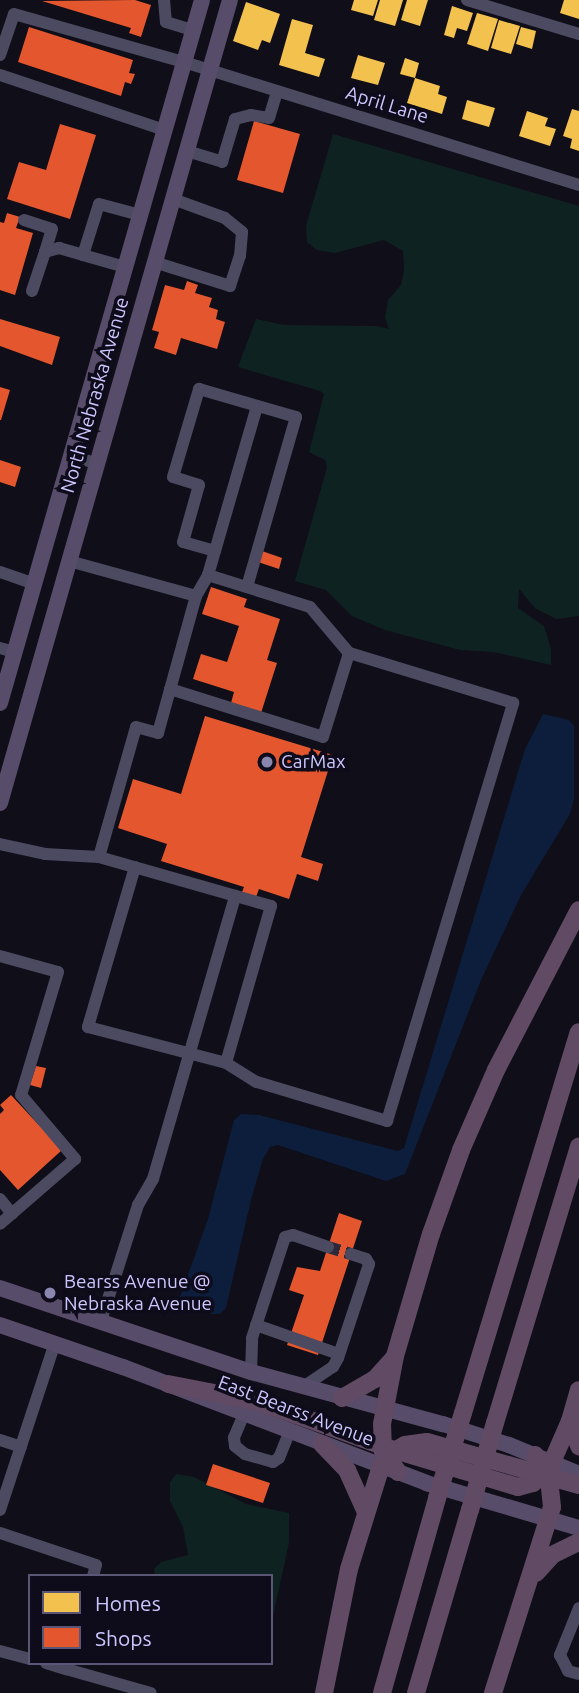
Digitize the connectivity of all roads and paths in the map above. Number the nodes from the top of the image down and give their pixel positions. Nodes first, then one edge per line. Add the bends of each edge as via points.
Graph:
1 (164, 0) edge
2 (202, 0) edge
3 (230, 0) edge
4 (467, 0) edge
5 (193, 30) junction
6 (579, 34) edge
7 (0, 55) edge
8 (184, 62) junction
9 (210, 71) junction
10 (0, 75) edge
11 (277, 91) junction
12 (164, 131) junction
13 (187, 151) junction
14 (579, 185) edge
15 (173, 199) junction
16 (140, 215) junction
17 (24, 220) dead end
18 (45, 252) junction
19 (83, 255) junction
20 (155, 262) junction
21 (125, 267) junction
22 (32, 291) dead end
23 (257, 406) junction
24 (71, 456) junction
25 (97, 464) junction
26 (215, 551) junction
27 (69, 561) junction
28 (0, 572) edge
29 (208, 575) junction
30 (34, 584) junction
31 (247, 587) junction
32 (195, 596) junction
33 (7, 650) edge
34 (349, 653) junction
35 (170, 690) junction
36 (0, 703) edge
37 (0, 803) edge
38 (0, 844) edge
39 (99, 857) junction
40 (135, 867) junction
41 (235, 896) junction
42 (579, 910) edge
43 (0, 956) edge
44 (579, 1032) edge
45 (188, 1056) junction
46 (226, 1063) junction
47 (579, 1146) edge
48 (0, 1199) edge
49 (12, 1213) junction
50 (0, 1224) edge
51 (328, 1247) tunnel mouth
52 (351, 1254) tunnel mouth
53 (0, 1288) edge
54 (101, 1321) junction
55 (0, 1325) edge
56 (256, 1325) junction
57 (55, 1343) junction
58 (339, 1354) junction
59 (395, 1356) junction
60 (251, 1372) junction
61 (167, 1384) junction
62 (303, 1387) junction
63 (579, 1390) edge
64 (342, 1398) junction
65 (384, 1409) junction
66 (244, 1414) junction
67 (570, 1421) junction
68 (290, 1432) junction
69 (0, 1440) edge
70 (322, 1444) junction
71 (579, 1446) edge
72 (21, 1447) junction
73 (535, 1455) joint
74 (388, 1459) junction
75 (548, 1472) junction
76 (579, 1474) edge
77 (579, 1485) edge
78 (0, 1510) edge
79 (366, 1512) junction
80 (549, 1520) junction
81 (579, 1528) edge
82 (0, 1533) edge
83 (579, 1542) edge
84 (94, 1574) edge
85 (530, 1582) junction
86 (579, 1608) edge
87 (0, 1651) edge
88 (28, 1658) edge
89 (67, 1666) edge
90 (579, 1674) edge
91 (151, 1693) edge
92 (324, 1693) edge
93 (382, 1693) edge
94 (416, 1693) edge
95 (493, 1693) edge

1 - 5 street via 166,22
2 - 5 main road, North Nebraska Avenue
3 - 9 main road, North Nebraska Avenue
4 - 6 street
5 - 8 main road, North Nebraska Avenue
7 - 8 street, April Lane via 14,13
8 - 9 street, April Lane
8 - 12 main road, North Nebraska Avenue
9 - 11 street, April Lane
9 - 13 main road, North Nebraska Avenue
10 - 12 street
11 - 13 street via 269,118 234,118 222,162
11 - 14 street, April Lane
12 - 16 main road, North Nebraska Avenue
13 - 15 main road, North Nebraska Avenue
15 - 20 main road, North Nebraska Avenue
15 - 20 street via 225,218 242,232 240,256 230,286
16 - 19 street via 99,204
16 - 21 main road, North Nebraska Avenue
17 - 18 street via 52,229
18 - 19 street via 59,248
18 - 22 street
19 - 21 street
20 - 25 main road, North Nebraska Avenue
21 - 24 main road, North Nebraska Avenue
23 - 26 street
23 - 26 street via 199,389 173,478 199,485 183,542
23 - 31 street via 296,417
24 - 25 street
24 - 30 main road, North Nebraska Avenue
25 - 27 main road, North Nebraska Avenue
26 - 29 street
27 - 32 street
27 - 37 main road, North Nebraska Avenue
28 - 30 street
29 - 31 street
29 - 32 street
30 - 33 main road, North Nebraska Avenue
31 - 34 street via 310,607
32 - 35 street
33 - 36 main road, North Nebraska Avenue
34 - 35 street via 323,737
34 - 46 street via 513,703 387,1122 257,1082
35 - 39 street via 158,733 136,727
38 - 39 street via 45,855
39 - 40 street
40 - 41 street
40 - 45 street via 89,1027
41 - 45 street
41 - 46 street via 271,906
42 - 59 highway via 511,1039 461,1150
43 - 49 street via 58,972 21,1095 75,1159
44 - 93 highway, bridge
45 - 46 street
45 - 54 street via 153,1179 138,1205
47 - 94 highway, bridge
48 - 49 street
49 - 50 street
51 - 56 street via 293,1235 285,1237
52 - 58 street via 369,1264
53 - 54 main road, East Bearss Avenue
54 - 60 main road, East Bearss Avenue
55 - 57 main road, East Bearss Avenue
56 - 58 street
56 - 60 street
57 - 61 main road, East Bearss Avenue
57 - 72 street
58 - 62 street via 333,1367
59 - 64 highway via 375,1379
59 - 65 highway
60 - 62 main road, East Bearss Avenue
61 - 66 main road, East Bearss Avenue
61 - 74 highway via 260,1402
62 - 64 main road, East Bearss Avenue
63 - 67 highway
64 - 65 main road, East Bearss Avenue
65 - 73 main road, East Bearss Avenue
65 - 74 highway
66 - 68 main road, East Bearss Avenue
66 - 68 street via 234,1438 235,1446 245,1454 273,1462
67 - 71 highway
67 - 75 highway
68 - 70 main road, East Bearss Avenue
69 - 72 street
70 - 74 main road, East Bearss Avenue
70 - 79 highway via 347,1470
72 - 78 street
73 - 75 highway
74 - 75 highway via 405,1444 427,1442
74 - 79 highway
74 - 80 main road, East Bearss Avenue
75 - 76 main road
75 - 77 highway
75 - 80 highway via 553,1500
79 - 92 highway
80 - 81 main road, East Bearss Avenue
80 - 85 highway
82 - 84 street via 96,1565
83 - 85 highway via 552,1555
85 - 95 highway
86 - 90 street via 560,1655 568,1671
87 - 88 street
89 - 91 street

